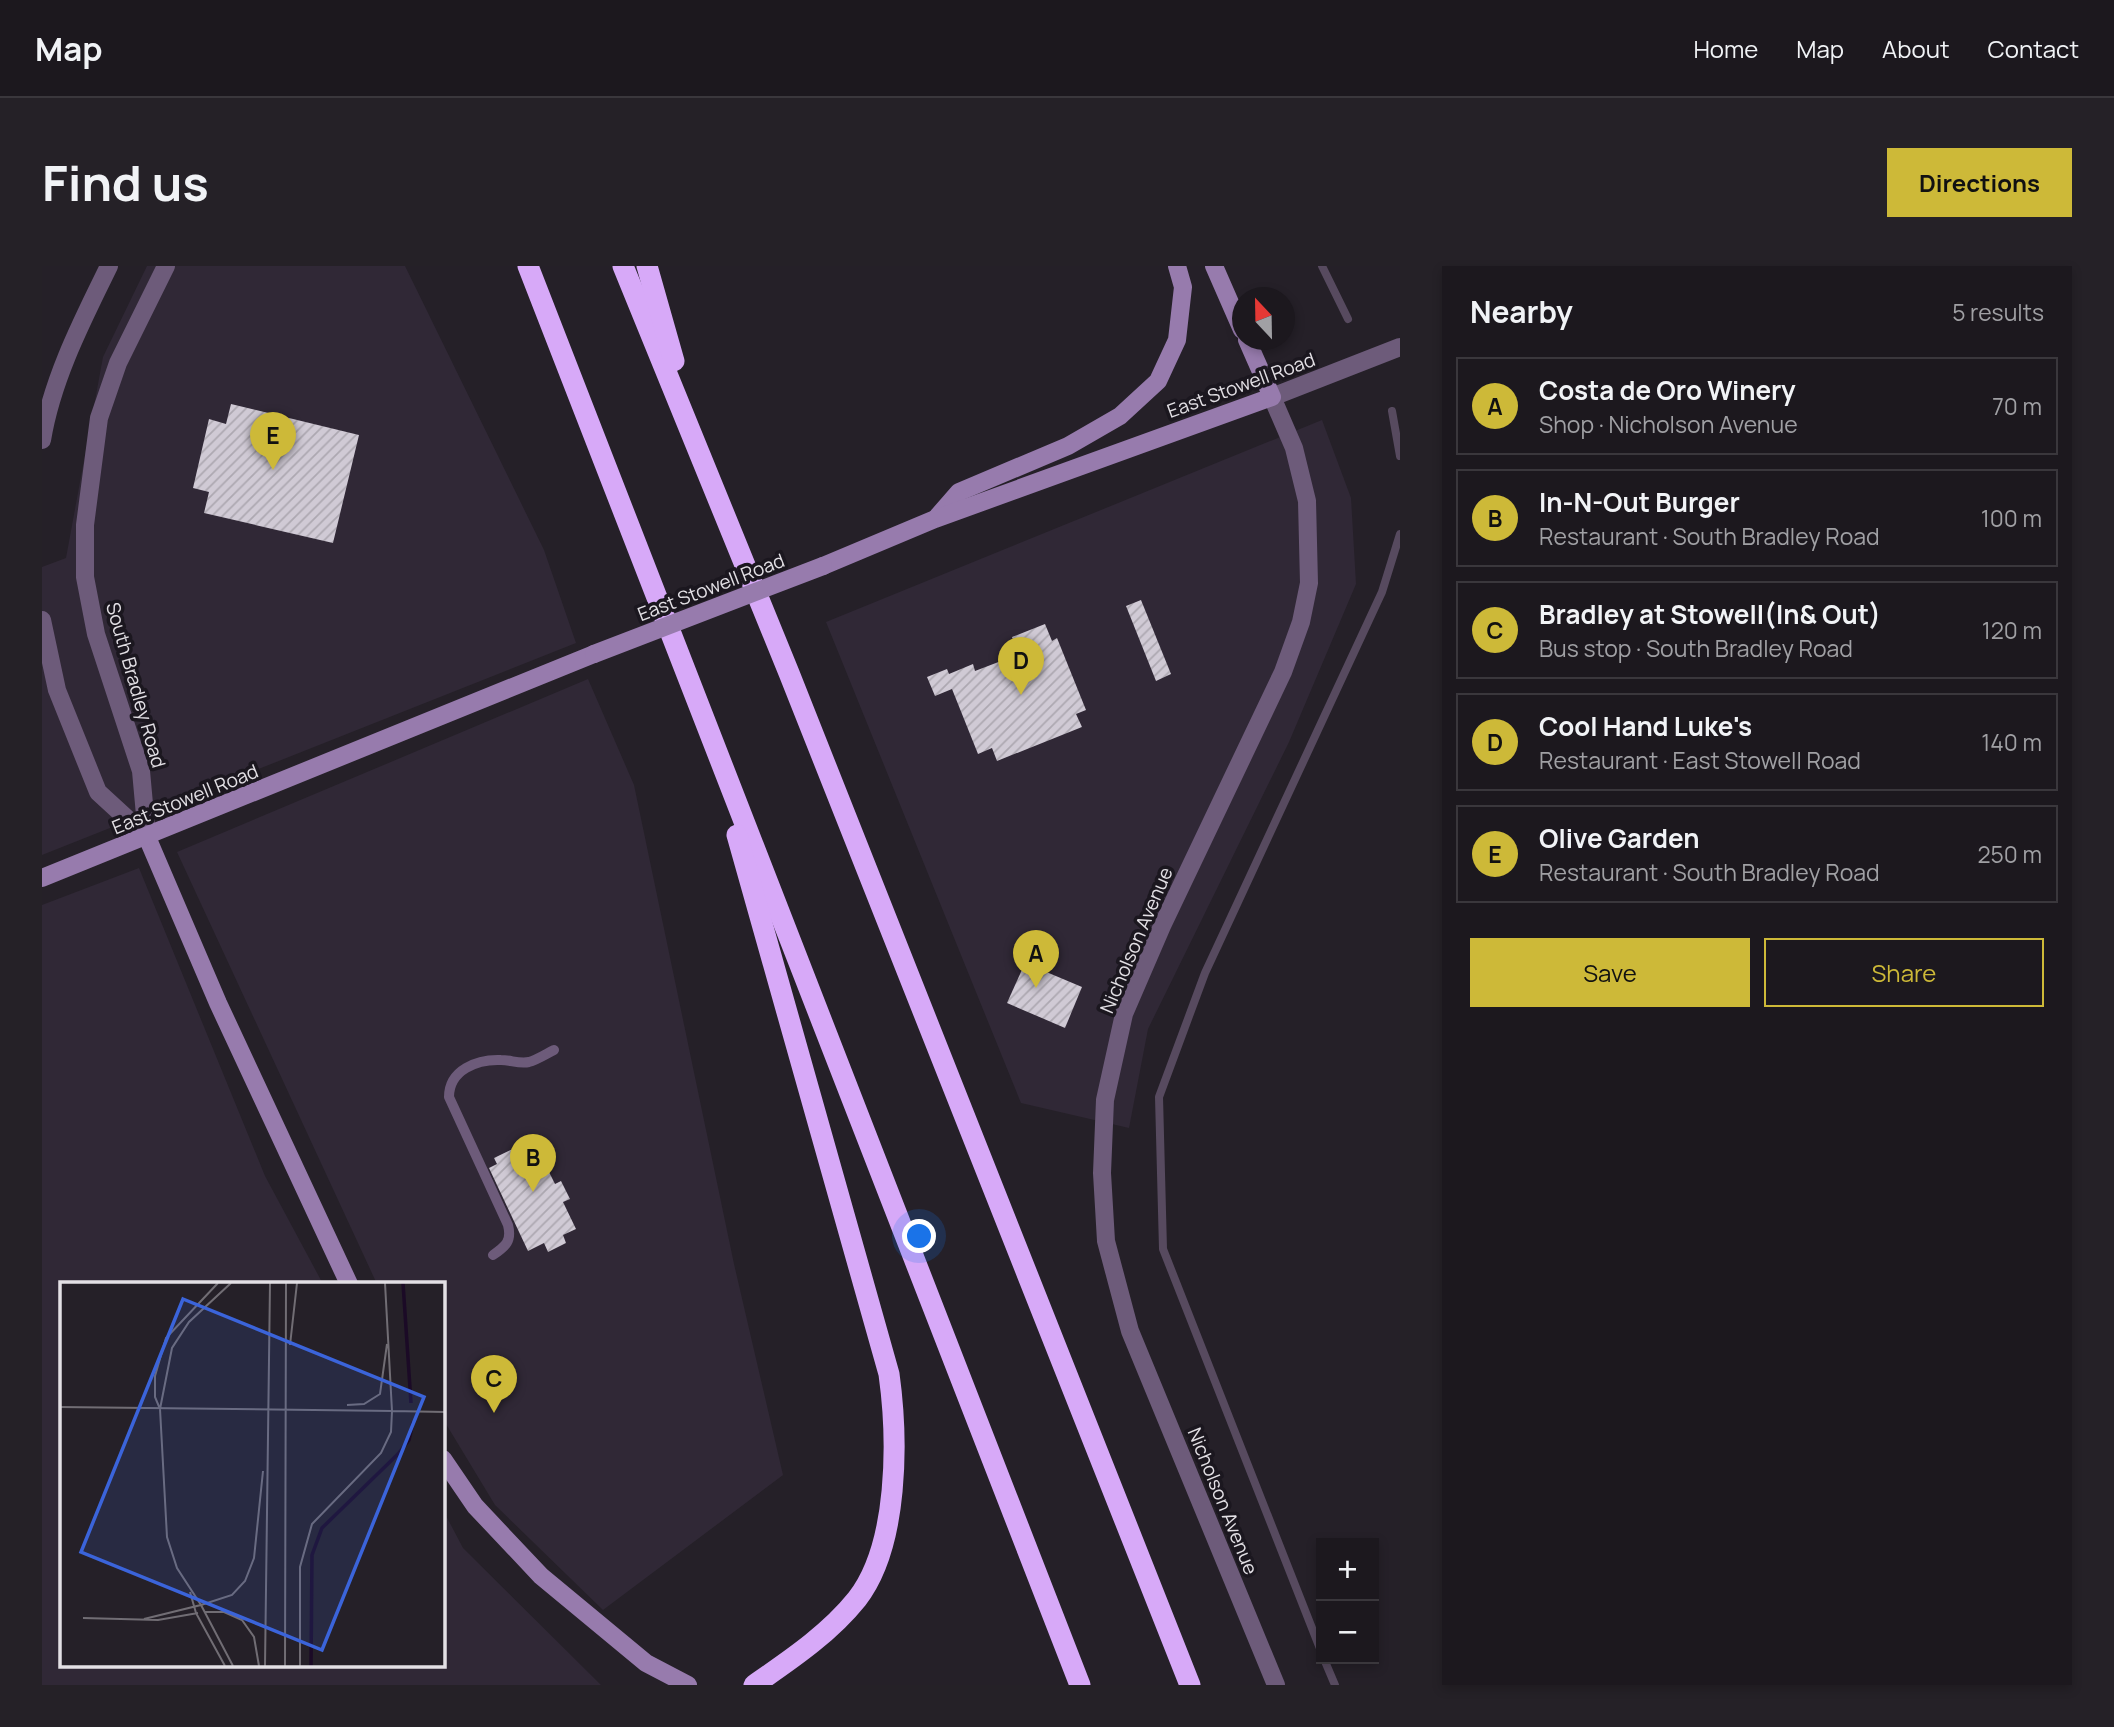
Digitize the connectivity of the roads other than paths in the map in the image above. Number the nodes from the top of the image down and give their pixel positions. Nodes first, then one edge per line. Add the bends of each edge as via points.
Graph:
1 (109, 266) edge
2 (166, 266) edge
3 (528, 266) edge
4 (623, 266) edge
5 (647, 266) edge
6 (1177, 266) edge
7 (1214, 266) edge
8 (1232, 307) edge
9 (1400, 347) edge
10 (1251, 350) edge
11 (1272, 397) junction
12 (42, 440) edge
13 (700, 458) junction
14 (935, 519) junction
15 (42, 620) edge
16 (42, 627) edge
17 (701, 708) junction
18 (147, 837) junction
19 (42, 878) edge
20 (554, 1050) dead end
21 (494, 1255) dead end
22 (348, 1282) edge
23 (444, 1460) edge
24 (646, 1663) junction
25 (659, 1685) edge
26 (688, 1685) edge
27 (754, 1685) edge
28 (1080, 1685) edge
29 (1191, 1685) edge
30 (1276, 1685) edge

1 - 12 street via 62,370
2 - 18 street, South Bradley Road via 118,363 99,418 85,525 85,577 96,634 141,771
3 - 17 highway
4 - 13 highway
5 - 13 highway
6 - 14 main road via 1182,287 1177,340 1158,381 1120,416 1068,446 959,492
7 - 8 main road
9 - 11 street, East Stowell Road
10 - 11 main road, Nicholson Avenue
11 - 14 main road, East Stowell Road
11 - 30 street, Nicholson Avenue via 1294,449 1307,501 1309,583 1301,622 1283,672 1161,926 1124,1014 1105,1100 1102,1173 1106,1241 1130,1331
13 - 29 highway
14 - 18 main road, East Stowell Road, bridge
15 - 16 street, South Bradley Road
16 - 18 street, South Bradley Road via 57,690 98,792
17 - 27 highway via 889,1374 894,1410 891,1506 881,1554 858,1598 829,1629
17 - 28 highway
18 - 19 main road, East Stowell Road
18 - 22 main road, South Bradley Road via 218,1003
20 - 21 lane via 529,1062 482,1061 466,1068 449,1087 449,1097 508,1225 507,1245
23 - 24 main road via 475,1506 541,1576
24 - 25 main road
24 - 26 main road

